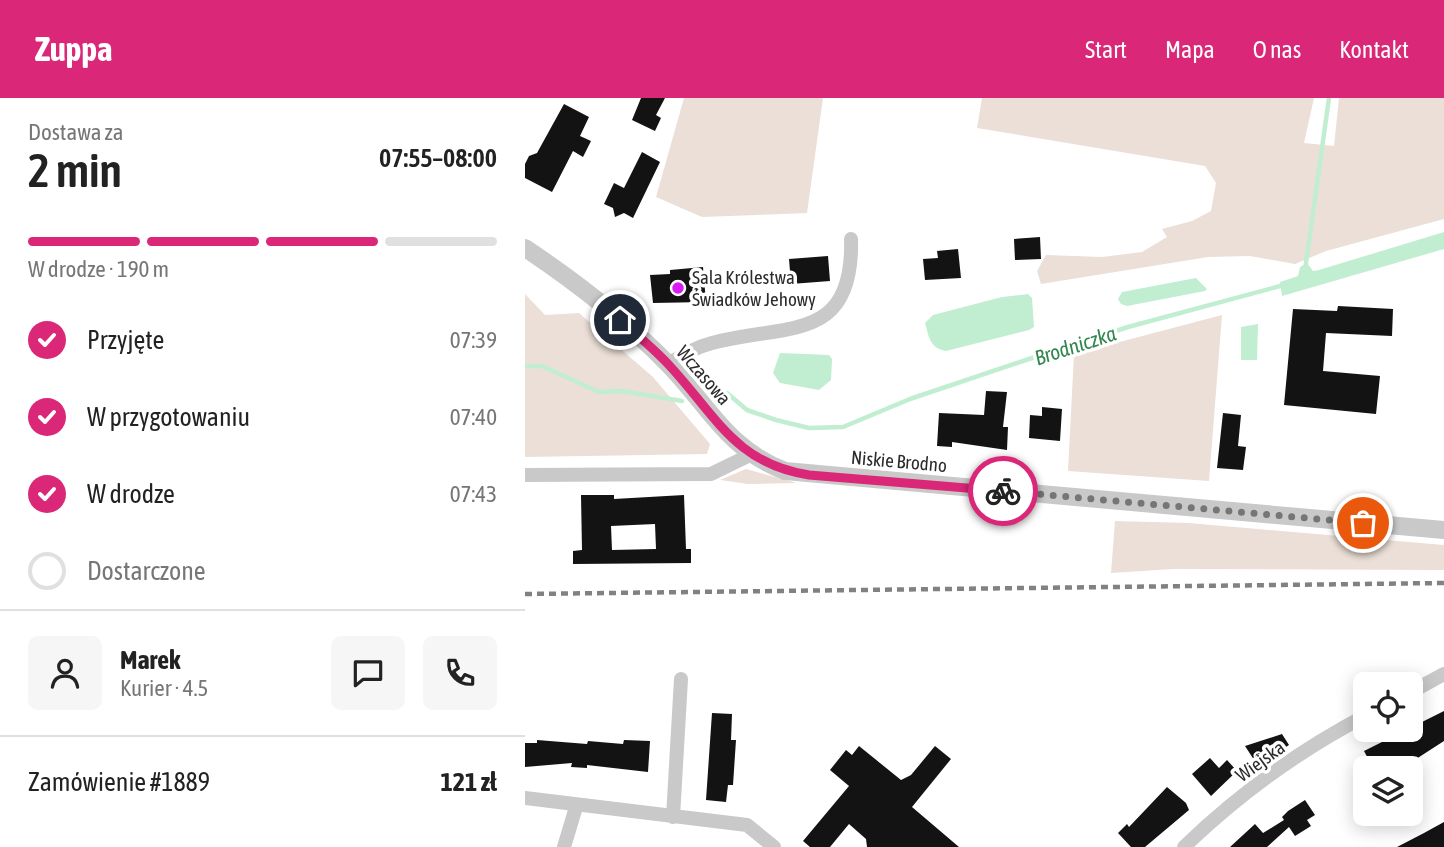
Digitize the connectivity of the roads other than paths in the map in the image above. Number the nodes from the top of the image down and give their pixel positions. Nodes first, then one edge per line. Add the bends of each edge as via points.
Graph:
1 (851, 239) dead end
2 (525, 248) edge
3 (668, 364) junction
4 (750, 455) junction
5 (525, 475) edge
6 (1444, 530) edge
7 (1444, 674) edge
8 (681, 679) dead end
9 (1423, 685) edge
10 (1353, 723) edge
11 (525, 798) edge
12 (576, 807) junction
13 (673, 817) junction
14 (564, 847) edge
15 (774, 847) edge
16 (1184, 847) edge

1 - 3 street via 848,280 833,310 800,328 713,342
2 - 3 street, Wczasowa via 607,309
3 - 4 street, Wczasowa
4 - 5 street via 711,474
4 - 6 street, Niskie Brodno via 785,471 809,475
7 - 9 street
8 - 13 street
10 - 16 street, Wiejska via 1298,756
11 - 12 street
12 - 13 street
12 - 14 street
13 - 15 street via 747,825

